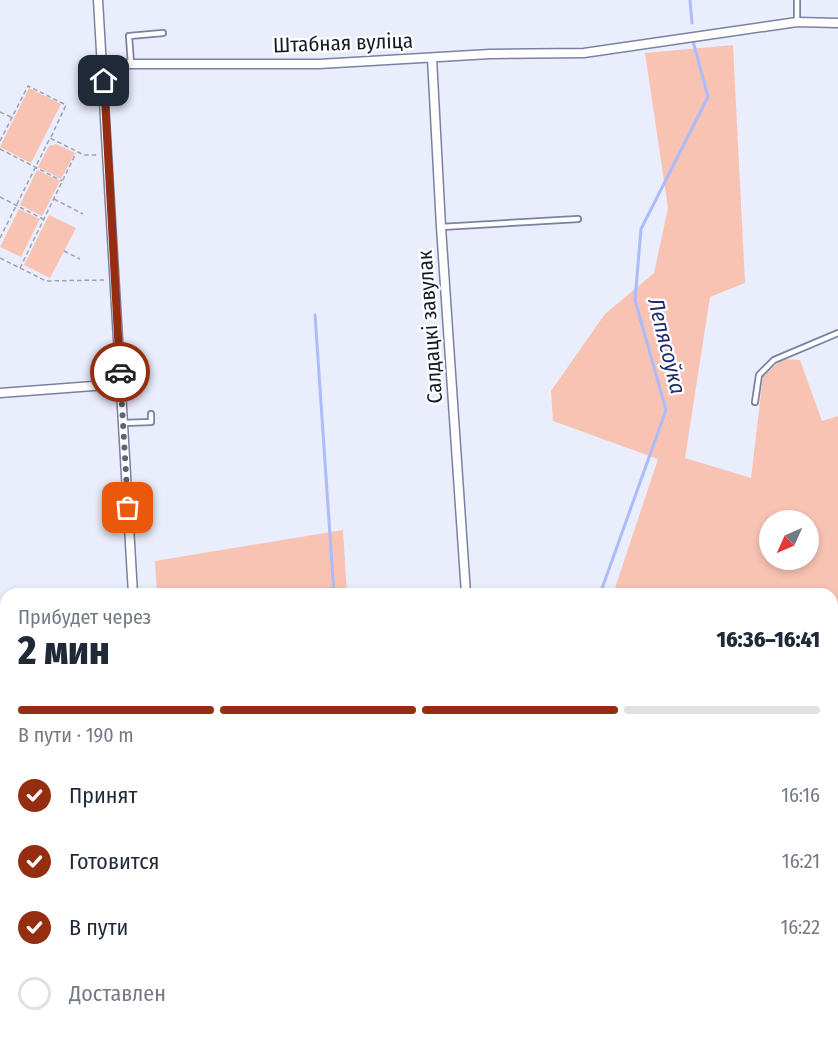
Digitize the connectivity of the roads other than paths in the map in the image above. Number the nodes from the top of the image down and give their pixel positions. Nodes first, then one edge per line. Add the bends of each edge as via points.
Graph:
1 (98, 0) edge
2 (797, 0) edge
3 (796, 22) junction
4 (838, 23) edge
5 (163, 33) dead end
6 (432, 58) junction
7 (103, 64) junction
8 (131, 64) junction
9 (578, 219) dead end
10 (441, 227) junction
11 (838, 333) edge
12 (120, 384) junction
13 (0, 393) edge
14 (755, 402) dead end
15 (151, 414) dead end
16 (123, 423) junction
17 (133, 588) edge
18 (466, 588) edge

1 - 7 street
2 - 3 lane
3 - 4 street, Штабная вуліца
3 - 6 street, Штабная вуліца via 584,53
5 - 8 lane via 129,36
6 - 8 street, Штабная вуліца via 319,64
6 - 10 street, Салдацкі завулак
7 - 8 street, Штабная вуліца
7 - 12 street
9 - 10 lane
10 - 18 street, Салдацкі завулак
11 - 14 lane via 774,360 759,375
12 - 13 street
12 - 16 street
15 - 16 lane via 151,422
16 - 17 street

